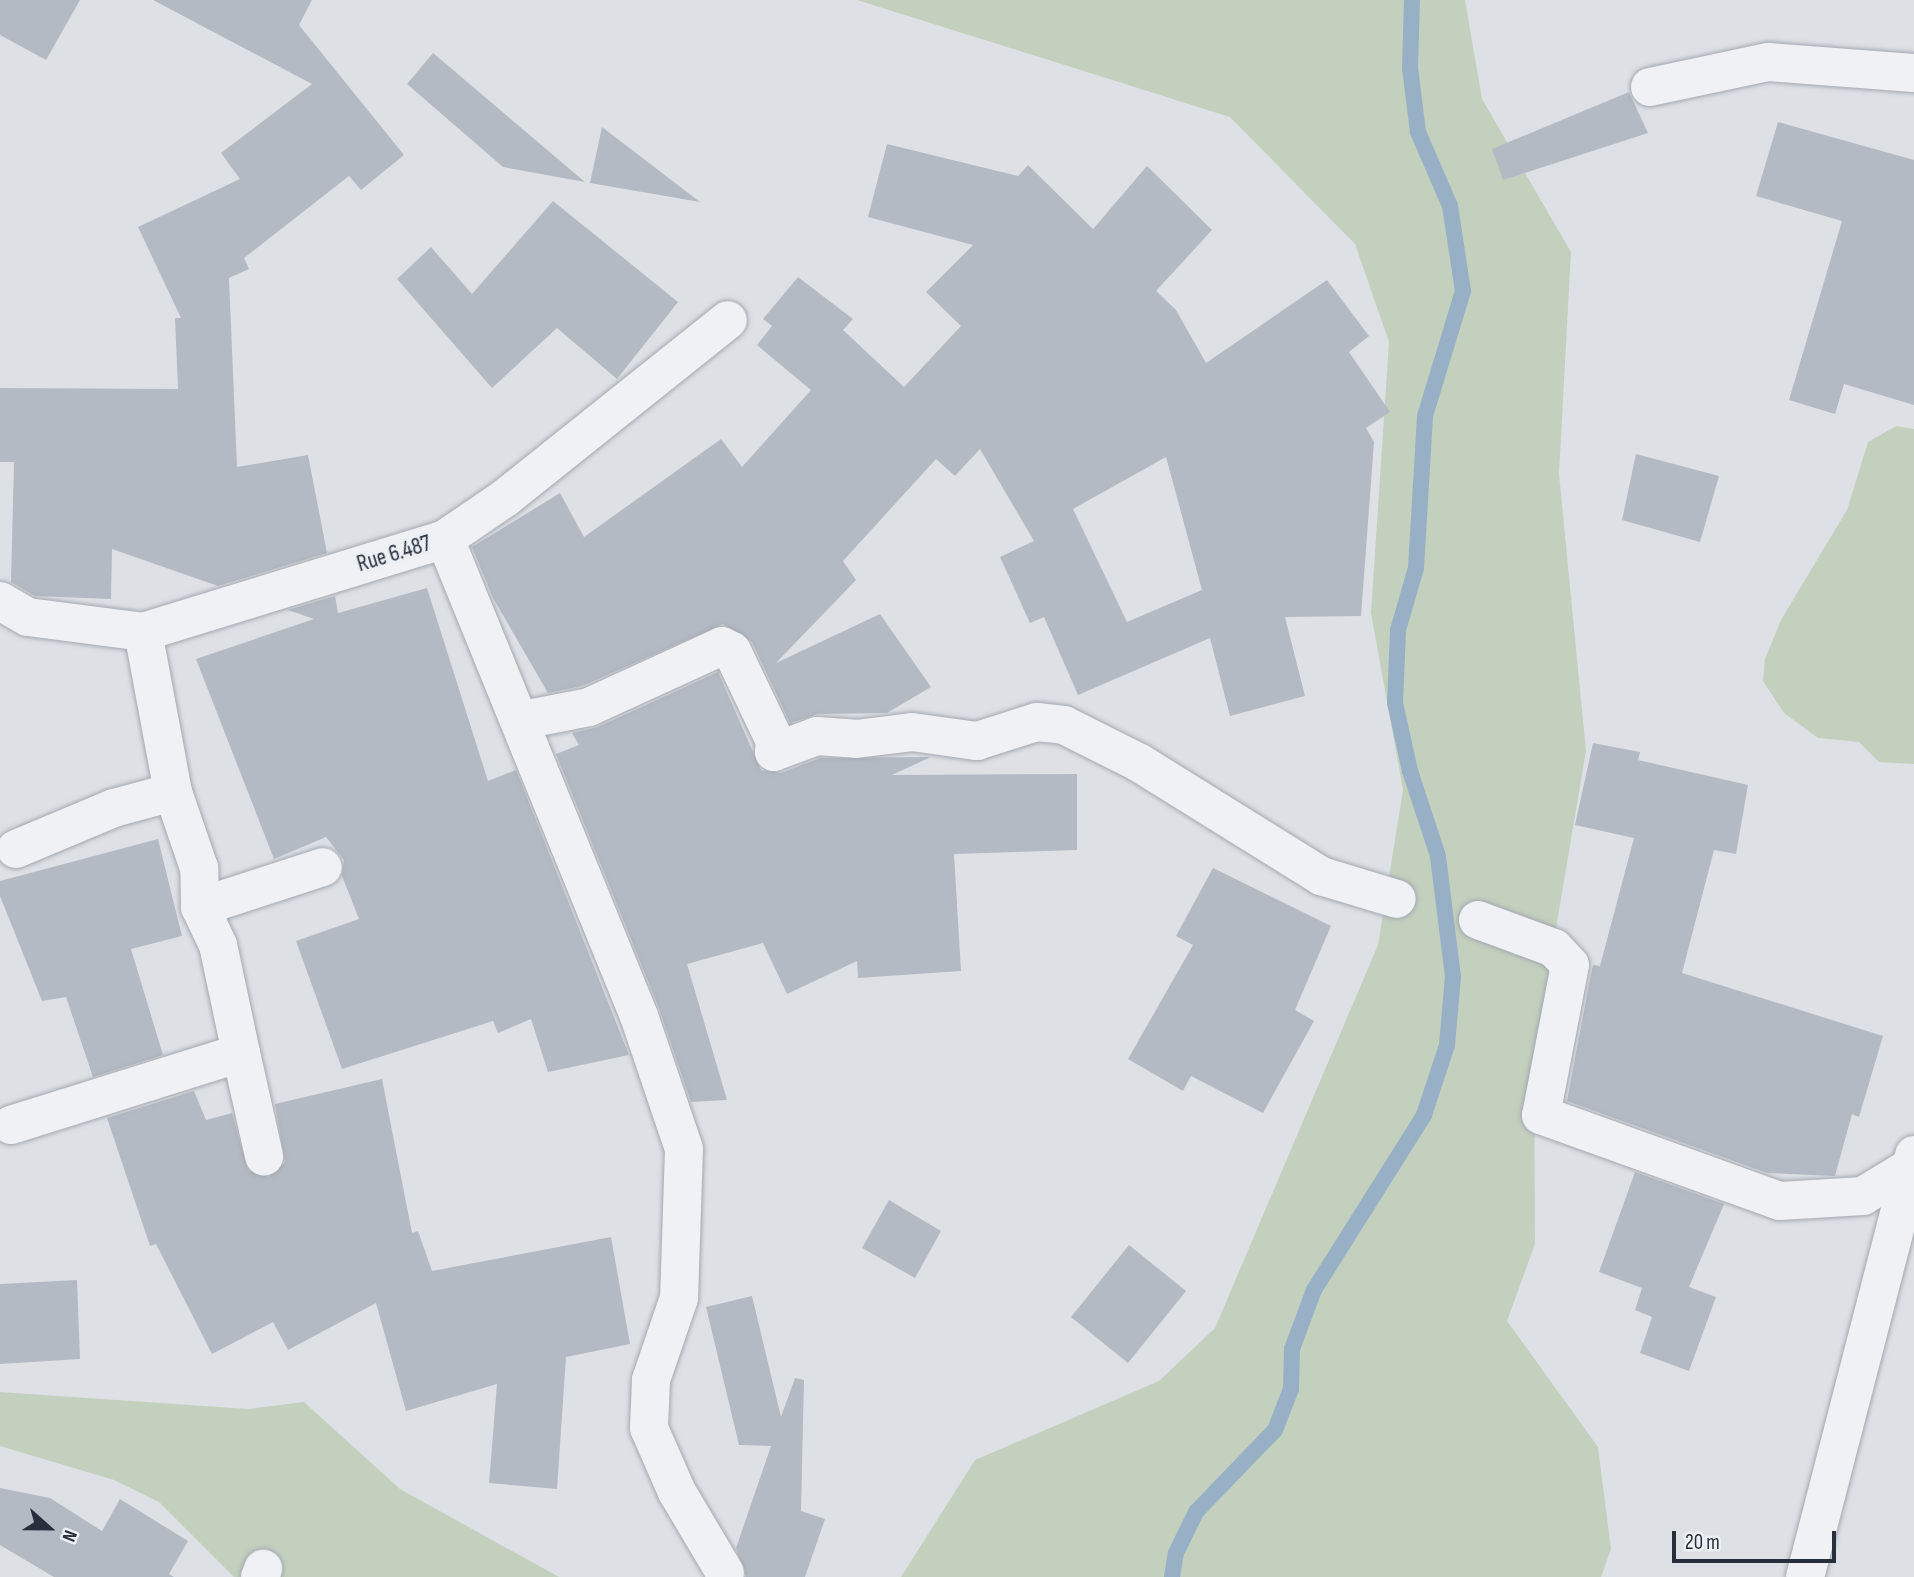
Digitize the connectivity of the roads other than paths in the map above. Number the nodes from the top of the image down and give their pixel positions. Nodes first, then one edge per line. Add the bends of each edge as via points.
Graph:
1 (1914, 73) edge
2 (1650, 87) dead end
3 (728, 320) dead end
4 (445, 538) junction
5 (0, 601) edge
6 (143, 632) junction
7 (523, 720) junction
8 (173, 792) junction
9 (16, 849) dead end
10 (323, 867) dead end
11 (1397, 899) dead end
12 (201, 907) junction
13 (1478, 920) dead end
14 (241, 1053) junction
15 (11, 1125) dead end
16 (264, 1156) dead end
17 (1913, 1162) edge
18 (725, 1573) dead end
19 (1805, 1577) edge

1 - 2 street via 1768,62
3 - 4 street, Rue 6.487 via 505,498
4 - 6 street, Rue 6.487
4 - 7 street
5 - 6 street, Rue 6.487 via 28,617
6 - 8 street
7 - 11 street via 589,707 722,646 732,652 775,741 774,752 817,736 856,740 912,732 977,741 1037,722 1064,725 1138,762 1321,876
7 - 18 street via 639,1016 684,1149 679,1298 651,1380 649,1428 677,1492
8 - 9 street via 114,808
8 - 12 street via 199,868
10 - 12 street
12 - 14 street via 218,945
13 - 17 street via 1554,948 1570,965 1541,1115 1780,1201 1863,1196
14 - 15 street
14 - 16 street
17 - 19 street

